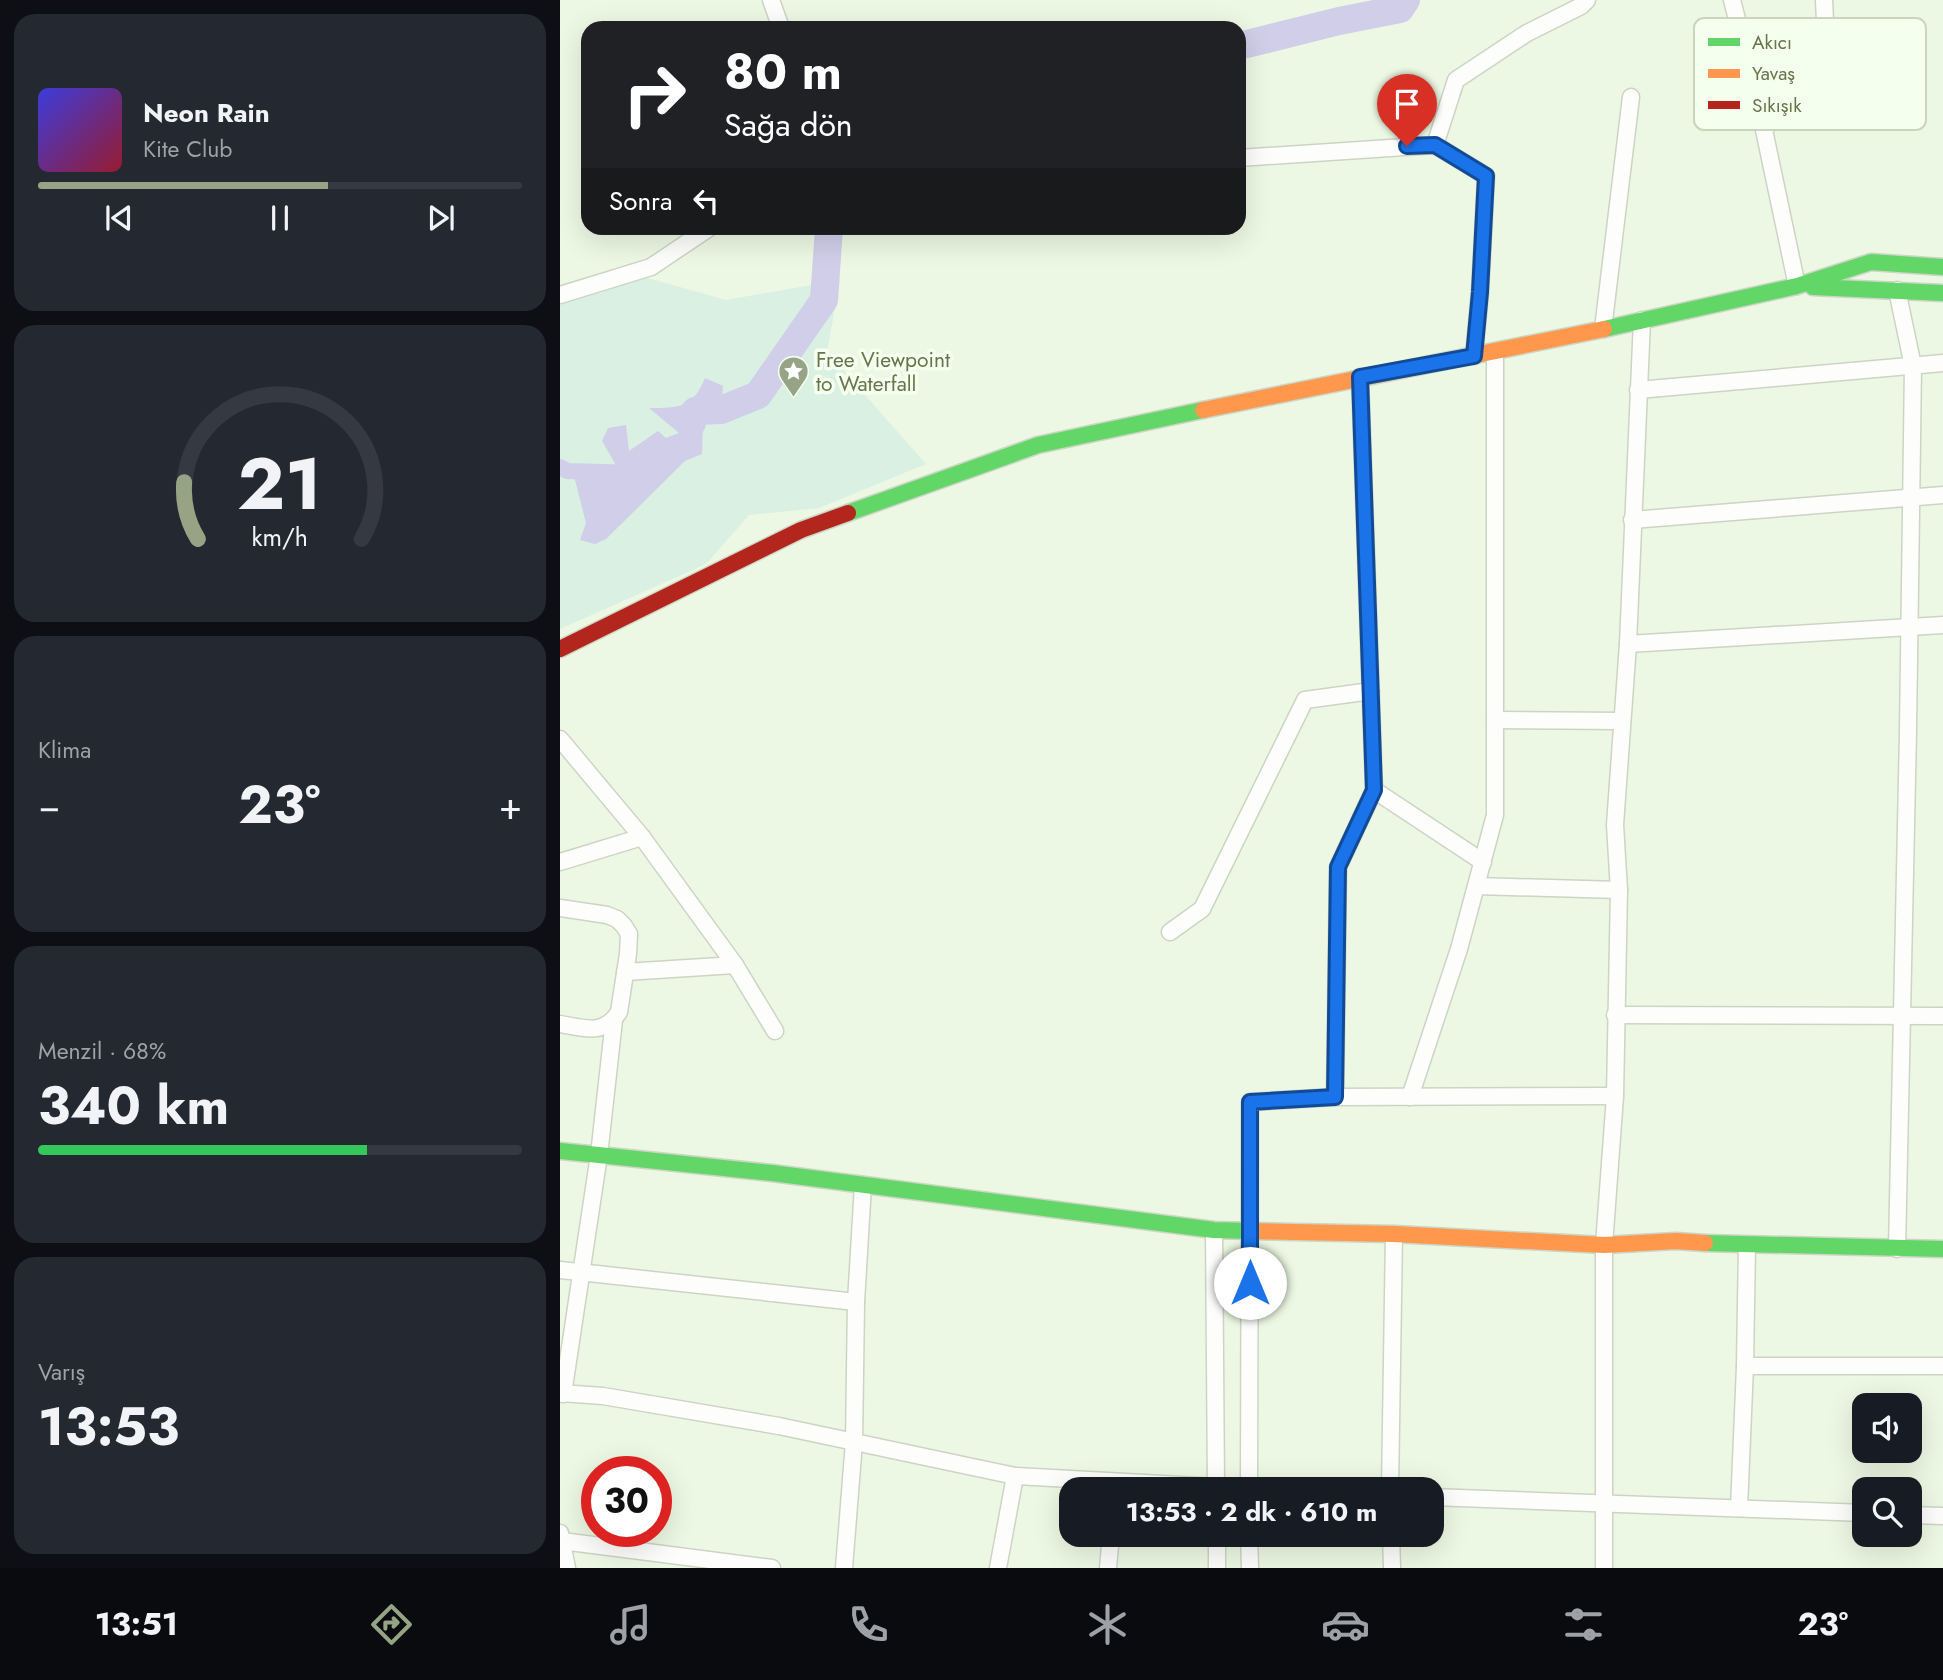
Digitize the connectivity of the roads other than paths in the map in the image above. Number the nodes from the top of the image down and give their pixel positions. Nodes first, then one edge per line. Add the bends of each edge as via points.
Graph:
1 (771, 0) edge
2 (1587, 0) edge
3 (1732, 0) edge
4 (1824, 0) edge
5 (1736, 18) edge
6 (1825, 18) edge
7 (778, 21) edge
8 (1631, 97) dead end
9 (1764, 130) edge
10 (1435, 145) junction
11 (1246, 158) edge
12 (699, 235) edge
13 (1943, 267) edge
14 (1797, 286) junction
15 (1897, 290) junction
16 (1943, 293) edge
17 (560, 295) edge
18 (1642, 320) junction
19 (1604, 329) junction
20 (1495, 352) junction
21 (1474, 356) junction
22 (1943, 363) edge
23 (1913, 366) junction
24 (1360, 377) junction
25 (1638, 390) junction
26 (1943, 495) edge
27 (1911, 499) junction
28 (1632, 520) junction
29 (1943, 625) edge
30 (1909, 627) junction
31 (1628, 644) junction
32 (560, 649) edge
33 (1370, 691) junction
34 (1495, 720) junction
35 (1622, 721) junction
36 (560, 739) edge
37 (1374, 790) junction
38 (642, 837) junction
39 (560, 862) edge
40 (1483, 862) junction
41 (1476, 886) junction
42 (1619, 890) junction
43 (560, 908) edge
44 (1170, 932) dead end
45 (735, 965) junction
46 (625, 972) junction
47 (1615, 1015) junction
48 (1943, 1016) edge
49 (1902, 1017) junction
50 (614, 1020) junction
51 (560, 1024) edge
52 (775, 1031) dead end
53 (1615, 1096) junction
54 (1335, 1097) junction
55 (1410, 1097) junction
56 (560, 1151) edge
57 (599, 1155) junction
58 (863, 1185) junction
59 (1214, 1230) junction
60 (1250, 1232) junction
61 (1394, 1234) junction
62 (1604, 1245) junction
63 (1747, 1245) junction
64 (1897, 1249) junction
65 (1943, 1249) edge
66 (560, 1270) edge
67 (583, 1273) junction
68 (856, 1302) junction
69 (1745, 1366) junction
70 (1943, 1366) edge
71 (561, 1394) edge
72 (854, 1442) junction
73 (1016, 1476) junction
74 (1216, 1477) edge
75 (1250, 1477) edge
76 (1390, 1477) edge
77 (1059, 1480) edge
78 (1444, 1497) edge
79 (1604, 1504) junction
80 (1739, 1508) junction
81 (1852, 1513) edge
82 (1922, 1515) edge
83 (1943, 1516) edge
84 (561, 1537) edge
85 (1110, 1547) edge
86 (1217, 1547) edge
87 (1249, 1547) edge
88 (1391, 1547) edge
89 (567, 1568) edge
90 (772, 1568) edge
91 (844, 1568) edge
92 (998, 1568) edge
93 (1108, 1568) edge
94 (1217, 1568) edge
95 (1250, 1568) edge
96 (1392, 1568) edge
97 (1604, 1568) edge

1 - 7 street
2 - 10 street via 1456,80
3 - 5 street
4 - 6 street
8 - 19 street
9 - 14 street
10 - 11 street
10 - 21 street via 1486,176
12 - 17 street via 651,267
13 - 14 street via 1871,262
14 - 15 street
14 - 18 street
15 - 16 street
15 - 23 street
18 - 19 street
18 - 25 street
19 - 20 street
20 - 21 street
20 - 34 street
21 - 24 street
22 - 23 street
23 - 25 street
23 - 27 street
24 - 32 street via 1038,445 801,530
24 - 33 street
25 - 28 street
26 - 27 street
27 - 28 street
27 - 30 street
28 - 31 street
29 - 30 street
30 - 31 street
30 - 49 street
31 - 35 street
33 - 37 street
33 - 44 street via 1305,700 1202,909
34 - 35 street
34 - 40 street via 1495,815
35 - 42 street via 1615,825
36 - 38 street
37 - 40 street
37 - 54 street via 1338,867
38 - 39 street
38 - 45 street
40 - 41 street
41 - 42 street
41 - 55 street
42 - 47 street
43 - 46 street via 617,919 629,934
45 - 46 street
45 - 52 street
46 - 50 street
47 - 49 street
47 - 53 street
48 - 49 street
49 - 64 street
50 - 51 street via 598,1030
50 - 57 street
53 - 55 street
53 - 62 street
54 - 55 street
54 - 60 street via 1250,1102
56 - 57 street
57 - 58 street
57 - 67 street
58 - 59 street
58 - 68 street
59 - 60 street
59 - 74 street
60 - 61 street
60 - 75 street
61 - 62 street
61 - 76 street
62 - 63 street via 1676,1241
62 - 79 street
63 - 64 street
63 - 69 street
64 - 65 street
66 - 67 street
67 - 68 street
67 - 71 street
68 - 72 street
69 - 70 street
69 - 80 street
71 - 72 street via 603,1396
72 - 73 street
72 - 91 street
73 - 77 street
73 - 92 street
78 - 79 street
79 - 80 street
79 - 97 street
80 - 81 street
82 - 83 street
84 - 89 street
84 - 90 street
85 - 93 street
86 - 94 street
87 - 95 street
88 - 96 street

